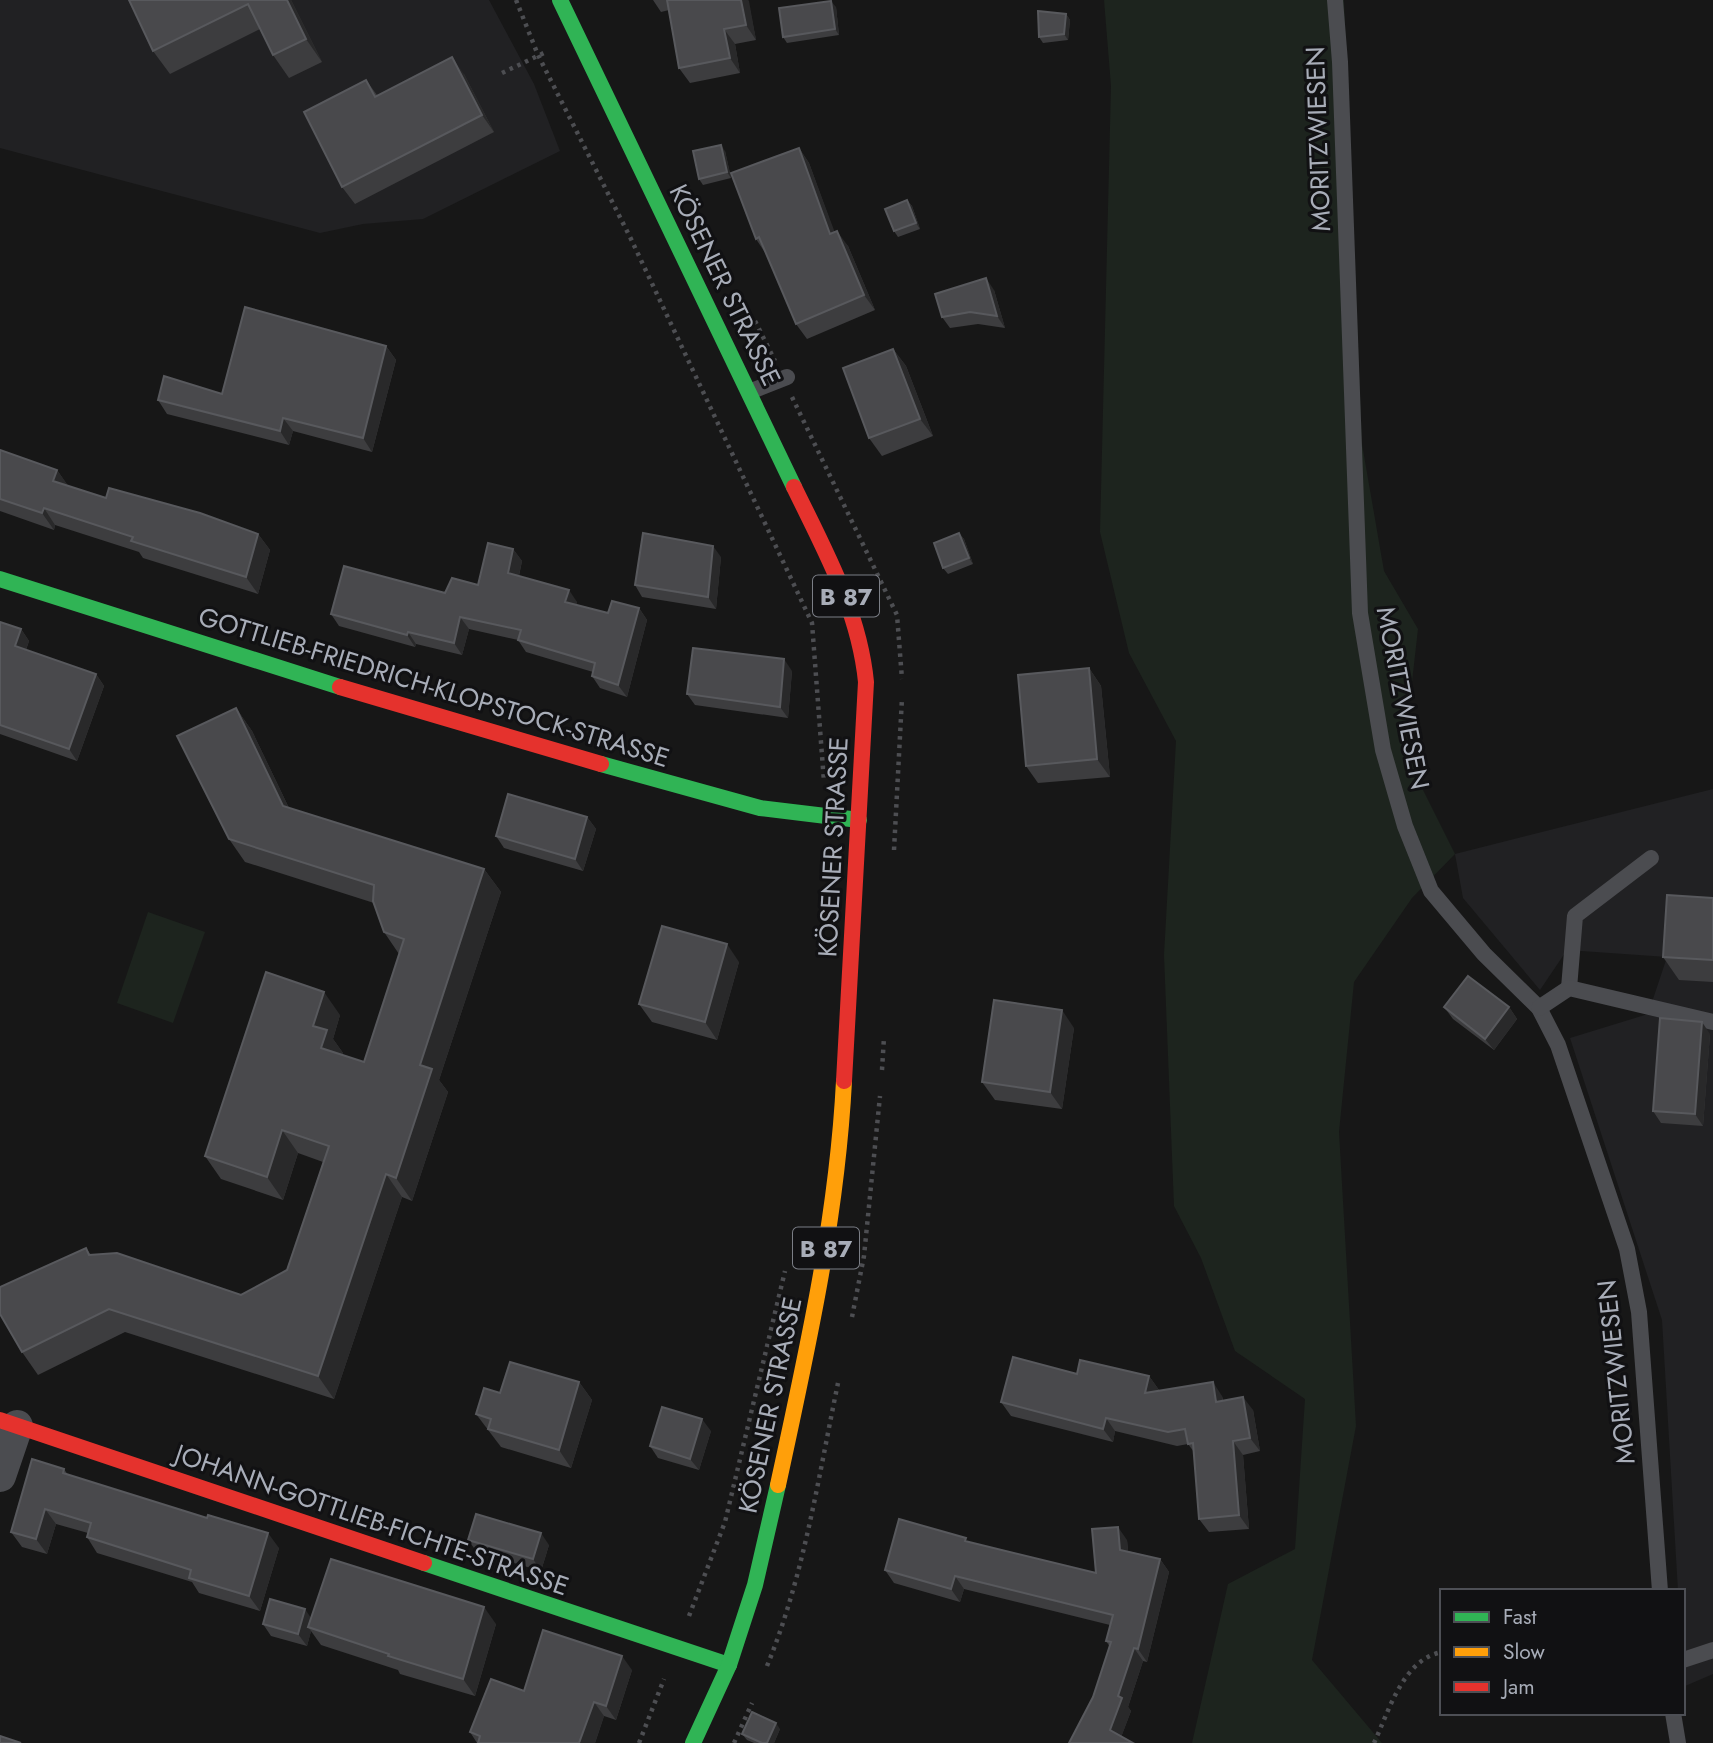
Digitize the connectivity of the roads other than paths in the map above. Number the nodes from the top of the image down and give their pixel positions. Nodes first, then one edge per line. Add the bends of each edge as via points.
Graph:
1 (560, 0) edge
2 (1335, 0) edge
3 (785, 377) road end
4 (749, 392) junction
5 (0, 579) edge
6 (859, 820) junction
7 (1651, 858) dead end
8 (1569, 988) junction
9 (1539, 1008) junction
10 (1713, 1022) edge
11 (8, 1423) edge
12 (0, 1476) edge
13 (1660, 1589) edge
14 (1713, 1650) edge
15 (1685, 1659) edge
16 (729, 1665) junction
17 (1674, 1715) edge
18 (693, 1743) edge
19 (1678, 1743) edge

1 - 4 main road, KÖSENER STRASSE / B 87
2 - 9 lane, MORITZWIESEN via 1360,613 1382,750 1431,891
3 - 4 lane
4 - 6 main road, KÖSENER STRASSE / B 87 via 857,625 866,682
5 - 6 main road, GOTTLIEB-FRIEDRICH-KLOPSTOCK-STRASSE via 404,709 663,782 825,820
6 - 16 main road, KÖSENER STRASSE / B 87 via 842,1117 829,1229 813,1327 766,1544
7 - 8 lane via 1575,916
8 - 9 lane
8 - 10 lane
9 - 13 lane, MORITZWIESEN via 1558,1045 1627,1249 1639,1311
11 - 12 street
11 - 16 main road, JOHANN-GOTTLIEB-FICHTE-STRASSE
14 - 15 lane
16 - 18 main road, KÖSENER STRASSE / B 87
17 - 19 lane

